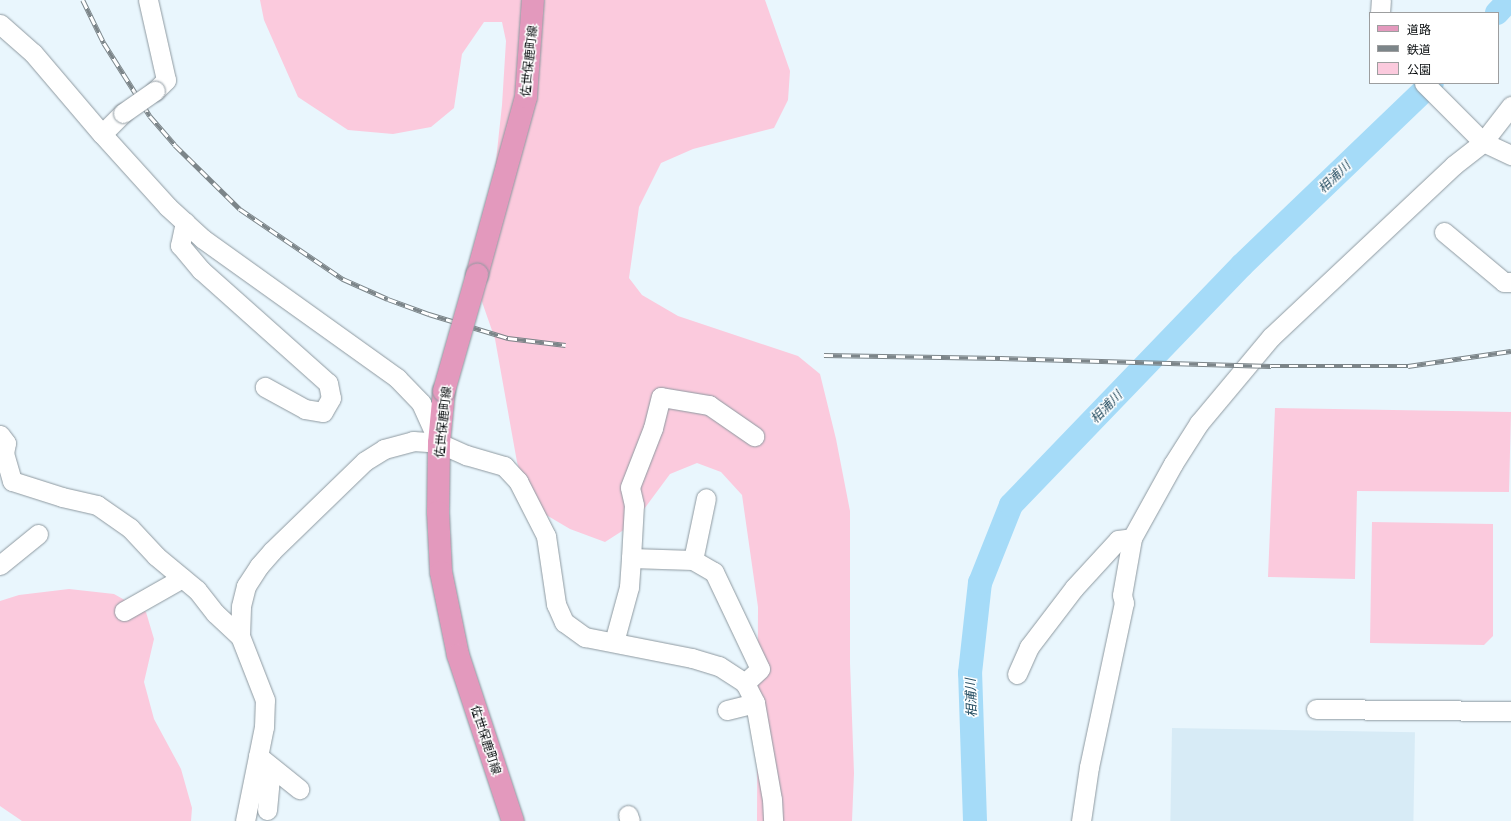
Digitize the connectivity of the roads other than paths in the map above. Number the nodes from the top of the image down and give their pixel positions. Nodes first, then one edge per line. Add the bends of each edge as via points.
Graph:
1 (148, 0) edge
2 (533, 0) edge
3 (1381, 0) edge
4 (1380, 12) edge
5 (0, 24) edge
6 (1425, 84) edge
7 (1511, 106) edge
8 (102, 134) junction
9 (1480, 139) junction
10 (1511, 155) edge
11 (185, 222) junction
12 (1444, 232) dead end
13 (1511, 282) edge
14 (265, 387) dead end
15 (0, 435) edge
16 (754, 436) dead end
17 (439, 443) junction
18 (706, 498) dead end
19 (38, 534) dead end
20 (1132, 538) junction
21 (631, 558) junction
22 (693, 560) junction
23 (0, 566) edge
24 (182, 578) junction
25 (124, 610) dead end
26 (240, 636) junction
27 (614, 642) junction
28 (1017, 674) dead end
29 (745, 683) junction
30 (755, 703) junction
31 (1316, 709) dead end
32 (727, 710) dead end
33 (1511, 711) edge
34 (264, 761) junction
35 (299, 789) dead end
36 (267, 810) dead end
37 (245, 821) edge
38 (513, 821) edge
39 (773, 821) edge
40 (1081, 821) edge

1 - 8 street, bridge via 166,80
2 - 17 main road, 佐世保鹿町線, bridge via 526,97 444,391
3 - 4 street
5 - 8 street via 33,53
6 - 9 street
7 - 9 street
8 - 11 street
9 - 10 street
9 - 20 street via 1271,337 1199,423
11 - 14 street via 180,245 200,270 328,383 331,398 323,412 305,409
11 - 17 street via 203,238 397,378 421,402
12 - 13 street via 1504,282
15 - 24 street via 6,443 4,453 12,481 97,505 130,528 156,556
16 - 21 street via 737,418 709,405 661,397 653,428 630,487 634,505
17 - 26 street via 413,441 384,449 365,461 259,566 246,586 241,606
17 - 27 street via 466,455 504,466 518,481 546,536 556,604 564,622 585,637
17 - 38 main road, 佐世保鹿町線 via 438,512 441,572 458,655
18 - 22 street
19 - 23 street
20 - 28 street via 1118,540 1074,588 1029,647
20 - 40 street via 1122,595 1124,603 1089,767
21 - 22 street
21 - 27 street via 629,587
22 - 29 street via 714,572 760,669
24 - 25 street
24 - 26 street via 197,590 215,613
26 - 34 street via 265,700
27 - 29 street via 719,666
29 - 30 street
30 - 32 street
30 - 39 street via 772,799
31 - 33 street
34 - 35 street
34 - 36 street
34 - 37 street

